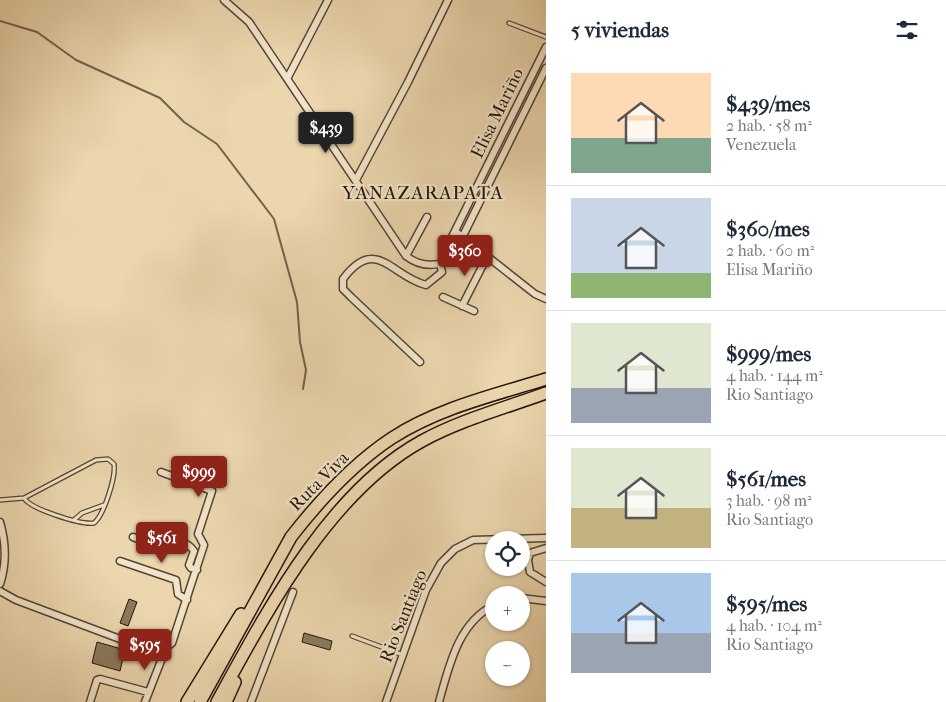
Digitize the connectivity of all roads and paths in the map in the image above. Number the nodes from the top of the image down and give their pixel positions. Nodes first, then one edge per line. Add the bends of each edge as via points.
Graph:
1 (224, 0) edge
2 (328, 0) edge
3 (448, 0) edge
4 (509, 23) dead end
5 (546, 37) edge
6 (546, 47) edge
7 (546, 68) edge
8 (288, 77) junction
9 (356, 180) junction
10 (427, 217) dead end
11 (455, 231) junction
12 (463, 238) junction
13 (406, 256) junction
14 (486, 257) junction
15 (442, 264) junction
16 (443, 297) dead end
17 (546, 299) edge
18 (462, 306) junction
19 (474, 311) dead end
20 (420, 362) dead end
21 (546, 379) edge
22 (546, 394) edge
23 (161, 472) dead end
24 (24, 498) junction
25 (0, 500) edge
26 (104, 505) junction
27 (74, 521) junction
28 (0, 522) edge
29 (133, 537) dead end
30 (546, 538) edge
31 (546, 548) edge
32 (120, 561) dead end
33 (197, 570) junction
34 (1, 576) edge
35 (546, 582) edge
36 (0, 584) edge
37 (0, 591) edge
38 (293, 592) dead end
39 (0, 597) edge
40 (530, 599) edge
41 (16, 600) junction
42 (187, 600) junction
43 (546, 600) edge
44 (251, 608) junction
45 (485, 610) edge
46 (352, 636) dead end
47 (166, 648) junction
48 (403, 655) junction
49 (241, 658) junction
50 (148, 692) junction
51 (90, 702) edge
52 (145, 702) edge
53 (186, 702) edge
54 (200, 702) edge
55 (217, 702) edge
56 (226, 702) edge
57 (251, 702) edge
58 (386, 702) edge
59 (439, 702) edge

1 - 8 street via 249,22
2 - 8 street
3 - 9 street
4 - 5 lane
6 - 11 street, Elisa Mariño
7 - 12 street, Elisa Mariño
8 - 9 street
9 - 13 street
10 - 13 street
11 - 12 street
11 - 15 street, Elisa Mariño
12 - 14 street
12 - 15 street, Elisa Mariño via 451,260
13 - 15 street via 420,264
14 - 17 street
14 - 18 street
15 - 20 street via 442,272 426,285 372,258 360,261 342,279 344,289 351,297
16 - 18 street
18 - 19 street
21 - 44 highway, Ruta Viva via 438,414 393,438 372,454 332,490 296,530
22 - 49 highway, Ruta Viva via 437,433 406,450 374,475 331,517
23 - 33 street via 211,490 198,534 204,545
24 - 25 lane
24 - 26 lane via 96,460 108,459 114,464 115,471
24 - 27 lane via 31,506
26 - 27 lane via 82,513
26 - 27 lane via 94,523
28 - 34 street via 6,552
29 - 33 street via 160,548 178,541 188,544 194,551 189,565
30 - 48 street, Rio Santiago via 473,540 454,549 432,578
31 - 35 street via 530,554 528,560 530,572
32 - 42 street via 176,580 178,594
33 - 42 street
34 - 36 street
37 - 41 street
38 - 57 street
39 - 41 street
40 - 43 street
41 - 47 street via 144,648
42 - 47 street via 172,643
44 - 53 highway via 239,617
44 - 54 highway, Ruta Viva
45 - 59 street via 474,617 467,627
46 - 48 lane
47 - 50 street
48 - 58 street, Rio Santiago
49 - 55 highway, Ruta Viva
49 - 56 highway
50 - 51 street via 100,679
50 - 52 street

